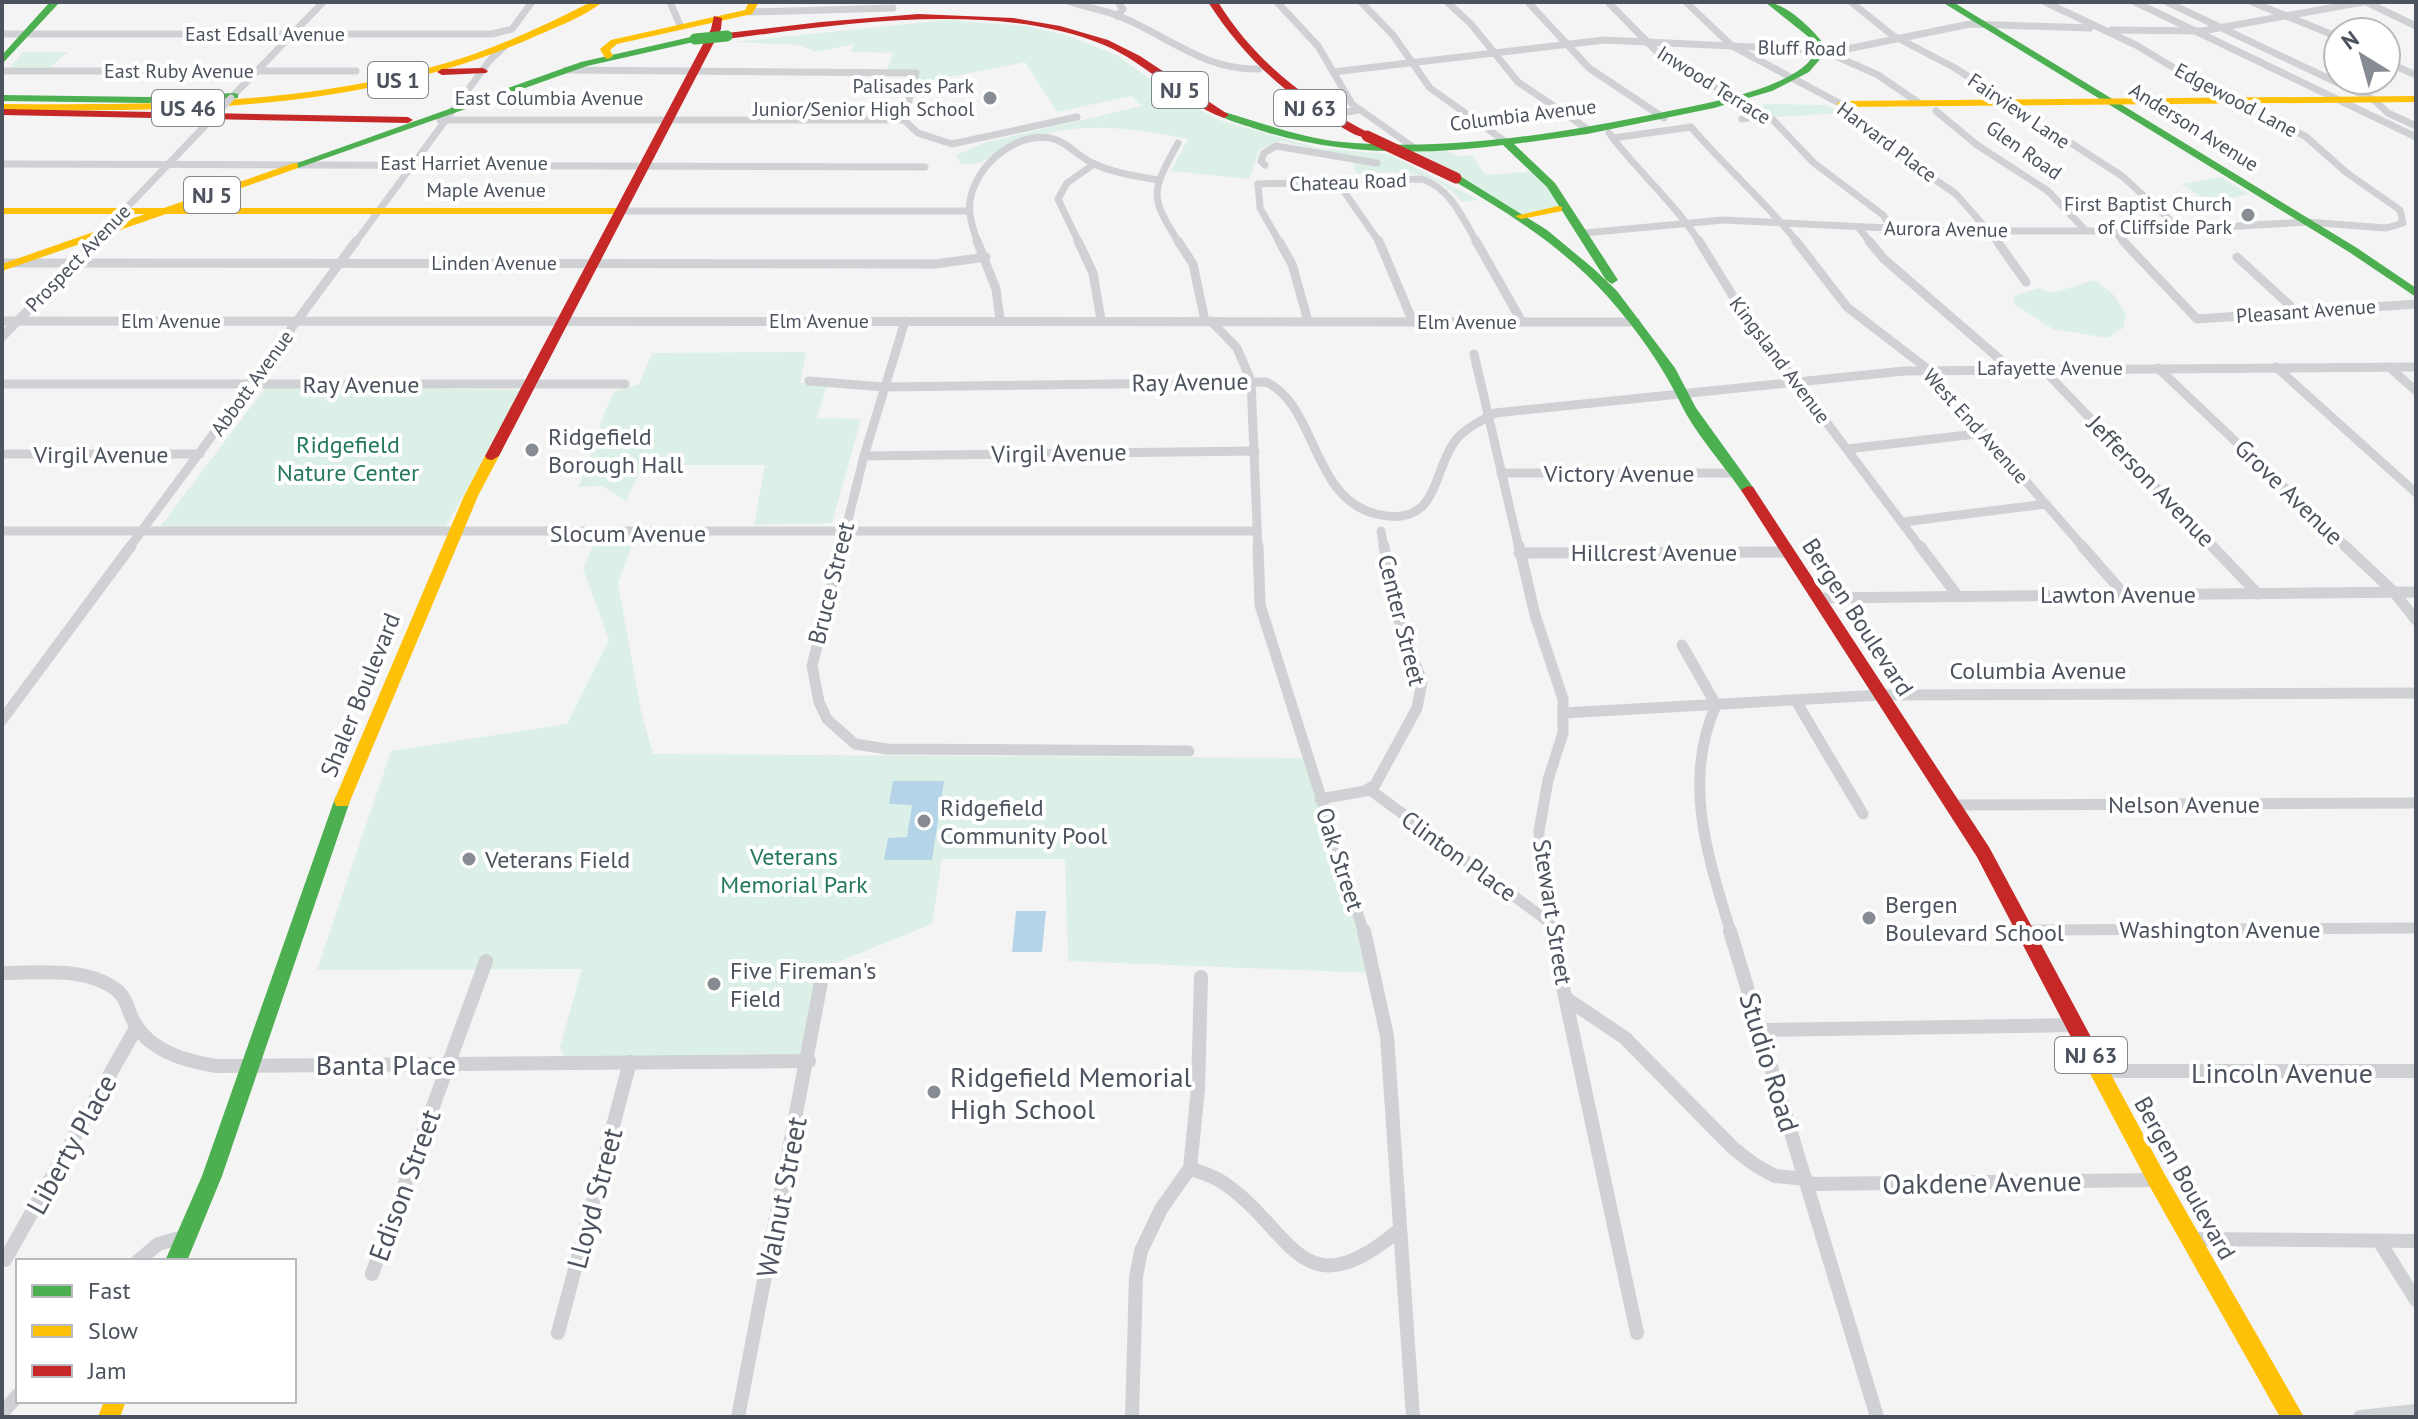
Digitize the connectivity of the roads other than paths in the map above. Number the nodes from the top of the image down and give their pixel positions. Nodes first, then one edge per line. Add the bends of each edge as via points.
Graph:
1 (55, 2) edge
2 (323, 2) edge
3 (532, 2) edge
4 (586, 2) edge
5 (598, 2) edge
6 (609, 2) edge
7 (670, 2) edge
8 (974, 2) edge
9 (1070, 2) edge
10 (1118, 2) edge
11 (1213, 2) edge
12 (1277, 2) edge
13 (1361, 2) edge
14 (1447, 2) edge
15 (1528, 2) edge
16 (1608, 2) edge
17 (1686, 2) edge
18 (1770, 2) edge
19 (1851, 2) edge
20 (1947, 2) edge
21 (2045, 2) edge
22 (2135, 2) edge
23 (2167, 2) edge
24 (2252, 2) edge
25 (2365, 2) edge
26 (857, 5) edge
27 (751, 7) edge
28 (893, 8) dead end
29 (572, 10) edge
30 (2286, 15) junction
31 (1117, 16) junction
32 (717, 18) junction
33 (1029, 21) junction
34 (546, 23) junction
35 (1982, 23) junction
36 (680, 25) junction
37 (2416, 26) edge
38 (2223, 28) junction
39 (2101, 29) junction
40 (2195, 30) junction
41 (2322, 30) edge
42 (2, 34) edge
43 (26, 34) junction
44 (292, 34) junction
45 (1898, 39) junction
46 (506, 41) junction
47 (1646, 41) junction
48 (1567, 43) junction
49 (1732, 46) junction
50 (480, 48) junction
51 (1823, 50) junction
52 (1494, 53) junction
53 (608, 56) junction
54 (2, 61) edge
55 (1414, 64) junction
56 (1259, 69) junction
57 (566, 70) junction
58 (2, 71) edge
59 (258, 71) junction
60 (483, 71) junction
61 (1333, 72) junction
62 (693, 73) junction
63 (355, 74) junction
64 (410, 77) junction
65 (1790, 78) junction
66 (2416, 99) edge
67 (2230, 100) junction
68 (2006, 102) junction
69 (2378, 103) junction
70 (1841, 104) junction
71 (2115, 104) junction
72 (2349, 104) junction
73 (2, 105) edge
74 (224, 106) junction
75 (2416, 106) edge
76 (1928, 107) junction
77 (2248, 107) junction
78 (1358, 110) junction
79 (1740, 110) junction
80 (450, 114) junction
81 (1766, 115) junction
82 (1325, 116) junction
83 (1077, 117) dead end
84 (1664, 118) junction
85 (423, 120) junction
86 (668, 120) junction
87 (904, 120) junction
88 (2416, 126) edge
89 (1637, 128) junction
90 (1602, 132) junction
91 (2416, 137) edge
92 (1506, 142) junction
93 (1178, 143) dead end
94 (1291, 143) junction
95 (1413, 147) junction
96 (300, 163) junction
97 (413, 163) junction
98 (1377, 163) dead end
99 (2, 164) edge
100 (169, 164) junction
101 (1094, 164) junction
102 (1265, 165) dead end
103 (644, 166) junction
104 (925, 167) dead end
105 (1158, 180) junction
106 (1338, 183) junction
107 (1560, 207) junction
108 (2, 211) edge
109 (123, 211) junction
110 (165, 211) junction
111 (378, 211) junction
112 (621, 211) junction
113 (969, 211) junction
114 (1521, 216) junction
115 (1779, 221) junction
116 (1687, 222) junction
117 (2307, 222) junction
118 (1858, 227) junction
119 (1892, 229) junction
120 (2084, 229) junction
121 (2180, 229) junction
122 (1990, 230) junction
123 (2113, 230) junction
124 (1585, 233) junction
125 (101, 234) junction
126 (1552, 236) junction
127 (986, 257) junction
128 (2237, 257) dead end
129 (73, 263) junction
130 (340, 263) junction
131 (594, 264) junction
132 (7, 265) edge
133 (2026, 282) dead end
134 (2416, 293) edge
135 (2416, 304) edge
136 (2297, 312) junction
137 (1633, 318) junction
138 (1000, 320) junction
139 (1101, 320) junction
140 (2, 321) edge
141 (18, 321) junction
142 (298, 321) junction
143 (563, 321) junction
144 (905, 321) junction
145 (1208, 321) junction
146 (1308, 321) junction
147 (1413, 322) junction
148 (1522, 322) junction
149 (2, 337) edge
150 (1474, 354) dead end
151 (2276, 367) junction
152 (2389, 367) junction
153 (2416, 367) edge
154 (2010, 368) junction
155 (2158, 368) junction
156 (2043, 369) junction
157 (1929, 370) junction
158 (809, 381) dead end
159 (1251, 381) junction
160 (1795, 381) junction
161 (2, 384) edge
162 (252, 384) junction
163 (532, 384) junction
164 (625, 384) dead end
165 (884, 387) junction
166 (2416, 391) edge
167 (1686, 393) junction
168 (1488, 416) junction
169 (1985, 433) junction
170 (1847, 449) junction
171 (1255, 451) junction
172 (2, 454) edge
173 (200, 454) junction
174 (864, 456) junction
175 (1501, 473) junction
176 (1737, 473) junction
177 (2416, 493) edge
178 (2046, 504) junction
179 (1903, 522) junction
180 (2, 531) edge
181 (143, 531) junction
182 (1254, 531) junction
183 (1381, 531) dead end
184 (844, 532) junction
185 (455, 534) junction
186 (1788, 552) junction
187 (1519, 553) junction
188 (2394, 592) junction
189 (2416, 592) edge
190 (2124, 594) junction
191 (2258, 594) junction
192 (1957, 595) junction
193 (1819, 598) junction
194 (2416, 620) edge
195 (1682, 645) dead end
196 (2416, 693) edge
197 (1881, 695) junction
198 (1796, 701) junction
199 (1716, 705) junction
200 (1564, 713) junction
201 (2, 720) edge
202 (1189, 751) dead end
203 (1369, 789) junction
204 (1320, 799) junction
205 (2416, 803) edge
206 (1952, 805) junction
207 (1863, 814) dead end
208 (1549, 922) junction
209 (2416, 928) edge
210 (2024, 930) junction
211 (486, 961) dead end
212 (2, 973) edge
213 (822, 977) dead end
214 (1201, 977) dead end
215 (1567, 999) junction
216 (2074, 1025) junction
217 (136, 1028) junction
218 (1759, 1030) junction
219 (809, 1061) junction
220 (630, 1062) junction
221 (448, 1064) junction
222 (248, 1066) junction
223 (2099, 1071) junction
224 (2416, 1071) edge
225 (1190, 1168) junction
226 (2157, 1180) junction
227 (1806, 1182) junction
228 (1400, 1229) junction
229 (188, 1235) junction
230 (2190, 1239) junction
231 (2379, 1241) junction
232 (2416, 1241) edge
233 (140, 1259) edge
234 (177, 1259) edge
235 (5, 1260) dead end
236 (372, 1274) dead end
237 (2416, 1300) edge
238 (558, 1333) dead end
239 (1637, 1333) dead end
240 (16, 1397) edge
241 (2416, 1411) edge
242 (2, 1413) edge
243 (738, 1417) edge
244 (1132, 1417) edge
245 (1413, 1417) edge
246 (1877, 1417) edge
247 (2293, 1417) edge
248 (2360, 1417) edge

1 - 43 main road
2 - 44 street, Prospect Avenue
3 - 46 street, Abbott Avenue
4 - 34 main road, US 1
5 - 29 main road, US 1
6 - 29 main road
7 - 36 street
8 - 33 main road
9 - 31 street
10 - 31 street via 1123,9
11 - 56 main road, Bergen Boulevard / NJ 63
12 - 61 street via 1318,46
13 - 55 street
14 - 52 street, Kingsland Avenue
15 - 48 street
16 - 47 street, Inwood Terrace
17 - 49 street, Harvard Place
18 - 51 main road, Glen Road via 1814,36
19 - 45 street, Fairview Lane
20 - 35 main road, Anderson Avenue
21 - 39 street, Edgewood Lane
22 - 40 street
23 - 38 street
24 - 30 street
25 - 30 street, Bluff Road
25 - 37 street
26 - 27 street
26 - 28 street
27 - 32 main road
29 - 34 main road
29 - 46 main road, US 1
30 - 38 street, Bluff Road
30 - 41 street
31 - 56 street via 1223,67
32 - 36 main road
32 - 62 main road, Shaler Boulevard
33 - 53 main road, NJ 5, bridge via 922,14 695,39
33 - 94 main road, NJ 5 via 1104,41 1206,106
34 - 50 main road, US 1
35 - 39 street, Bluff Road
35 - 45 street, Bluff Road
35 - 71 main road, Anderson Avenue
36 - 53 main road via 614,42 605,49
38 - 40 street, Bluff Road
38 - 69 street
39 - 40 street, Bluff Road
39 - 67 street, Edgewood Lane
40 - 72 street
42 - 43 street, East Edsall Avenue
43 - 44 street, East Edsall Avenue
43 - 54 main road
44 - 46 street, East Edsall Avenue
44 - 59 street, Prospect Avenue
45 - 51 street, Bluff Road
45 - 68 street, Fairview Lane
46 - 60 street, Abbott Avenue
46 - 64 main road, US 1
46 - 73 main road, US 46 via 393,78 256,102 150,109
47 - 48 street, Bluff Road
47 - 49 street, Bluff Road
47 - 79 street, Inwood Terrace
48 - 52 street, Bluff Road
48 - 84 street via 1589,68
49 - 51 street, Bluff Road
49 - 65 street, Harvard Place
50 - 63 main road, US 1
50 - 73 main road, US 46 via 384,76 264,97 158,105
51 - 65 main road, NJ 5 via 1818,63
51 - 76 street, Glen Road via 1878,75
52 - 55 street, Bluff Road
52 - 90 street, Kingsland Avenue via 1518,82
53 - 57 main road, NJ 5
55 - 61 street, Bluff Road
55 - 92 street via 1438,95
56 - 82 main road, Bergen Boulevard / NJ 63
57 - 62 street
57 - 80 main road, NJ 5
58 - 59 street, East Ruby Avenue
59 - 63 street, East Ruby Avenue
59 - 74 street, Prospect Avenue
60 - 64 main road
60 - 80 street, Abbott Avenue
61 - 78 street
62 - 86 main road, Shaler Boulevard
62 - 87 street via 916,73
63 - 74 main road, US 1
64 - 74 main road, US 1 via 309,99
65 - 70 street, Harvard Place
65 - 79 main road, NJ 5
66 - 69 main road
67 - 71 main road
67 - 72 main road
67 - 77 street, Edgewood Lane
68 - 71 main road via 2024,107
68 - 76 main road
68 - 121 street, Fairview Lane via 2122,176
69 - 72 main road
69 - 75 main road
69 - 88 street
70 - 76 main road
70 - 122 street, Harvard Place via 1905,160 1956,194
71 - 77 main road
71 - 117 main road, Anderson Avenue
72 - 77 main road
72 - 91 street
73 - 74 main road, US 1 via 147,100
73 - 74 main road, US 1 via 117,114
74 - 85 main road, East Columbia Avenue
74 - 100 street, Prospect Avenue
76 - 120 street, Glen Road via 2048,191
77 - 117 street, Edgewood Lane via 2305,136 2405,219 2394,227
78 - 82 street
78 - 95 street
79 - 81 street, Inwood Terrace
79 - 81 street
79 - 84 main road, Columbia Avenue / NJ 5 via 1711,108
80 - 85 main road, NJ 5
80 - 86 street, East Columbia Avenue
80 - 97 street, Abbott Avenue
81 - 119 street, Inwood Terrace via 1814,163 1883,215
82 - 114 main road, Bergen Boulevard / NJ 63, bridge via 1456,178
83 - 87 street via 952,144 918,133
84 - 89 main road, Columbia Avenue / NJ 5
85 - 96 main road, NJ 5
86 - 87 street, East Columbia Avenue
86 - 103 main road, Shaler Boulevard
89 - 90 main road, Columbia Avenue / NJ 5
89 - 115 street, West End Avenue via 1691,127
90 - 92 main road, Columbia Avenue / NJ 5
90 - 116 street, Kingsland Avenue
92 - 95 main road, Columbia Avenue / NJ 5
92 - 107 main road via 1523,153
93 - 105 street
94 - 95 main road, Columbia Avenue / NJ 5
94 - 98 street
94 - 102 street via 1264,153
96 - 97 street, East Harriet Avenue
96 - 100 street, East Harriet Avenue
96 - 110 main road, NJ 5
97 - 103 street, East Harriet Avenue
97 - 111 street, Abbott Avenue
99 - 100 street, East Harriet Avenue
100 - 109 street, Prospect Avenue
101 - 105 street
101 - 113 street via 1055,140 1037,138 989,160 976,179
101 - 139 street via 1067,183 1058,199 1093,273
103 - 104 street, East Harriet Avenue
103 - 112 main road, Shaler Boulevard
105 - 145 street via 1156,206 1193,264
106 - 146 street, Chateau Road via 1258,184 1260,208 1286,250
106 - 147 street via 1383,247
106 - 148 street, Chateau Road via 1422,179 1437,184 1458,210
107 - 114 main road
107 - 124 main road
107 - 126 main road
108 - 109 main road, Maple Avenue
109 - 110 main road, Maple Avenue
109 - 125 street, Prospect Avenue
110 - 111 main road, Maple Avenue
110 - 125 main road, NJ 5
111 - 112 main road, Maple Avenue
111 - 130 street, Abbott Avenue
112 - 113 street, Maple Avenue
112 - 131 main road, Shaler Boulevard
113 - 127 street
114 - 126 main road, Bergen Boulevard / NJ 63
115 - 116 street, Aurora Avenue
115 - 118 street, Aurora Avenue
115 - 157 street, West End Avenue via 1847,307
116 - 124 street, Aurora Avenue
116 - 160 street, Kingsland Avenue via 1739,306
117 - 121 street, Aurora Avenue
117 - 134 main road, Anderson Avenue
118 - 119 street, Aurora Avenue
118 - 154 street via 1884,259
119 - 122 street, Aurora Avenue
120 - 122 street, Aurora Avenue
120 - 123 street, Aurora Avenue
121 - 123 street, Aurora Avenue
122 - 133 street, Harvard Place
123 - 136 street, Pleasant Avenue via 2197,319
124 - 126 main road
124 - 137 main road
125 - 129 street, Prospect Avenue
125 - 132 main road, NJ 5
126 - 137 main road, Bergen Boulevard / NJ 63 via 1592,269
127 - 131 street, Linden Avenue via 935,264
127 - 138 street via 999,293
128 - 136 street
129 - 130 street, Linden Avenue
129 - 132 street, Linden Avenue
129 - 141 street, Prospect Avenue
130 - 131 street, Linden Avenue
130 - 142 street, Abbott Avenue
131 - 143 main road, Shaler Boulevard
135 - 136 street, Pleasant Avenue
137 - 148 street, Elm Avenue
137 - 167 main road, Bergen Boulevard / NJ 63
138 - 139 street, Elm Avenue
138 - 144 street, Elm Avenue
139 - 145 street, Elm Avenue
140 - 141 street, Elm Avenue
141 - 142 street, Elm Avenue
141 - 149 street, Prospect Avenue
142 - 143 street, Elm Avenue
142 - 162 street, Abbott Avenue
143 - 144 street, Elm Avenue
143 - 163 main road, Shaler Boulevard
144 - 165 street, Bruce Street
145 - 146 street, Elm Avenue
145 - 159 street, Oak Street via 1237,348
146 - 147 street, Elm Avenue
147 - 148 street, Elm Avenue
150 - 168 street, Stewart Street
151 - 152 street, Lafayette Avenue
151 - 155 street, Lafayette Avenue
151 - 177 street
152 - 153 street, Lafayette Avenue
152 - 166 street
154 - 156 street, Lafayette Avenue
154 - 157 street, Lafayette Avenue
155 - 156 street, Lafayette Avenue
155 - 188 street, Grove Avenue
156 - 191 street, Jefferson Avenue
157 - 160 street, Lafayette Avenue
157 - 169 street, West End Avenue
158 - 165 street, Ray Avenue
159 - 165 street, Ray Avenue
159 - 168 street, Ray Avenue via 1281,390 1342,496 1357,509 1378,515 1399,515 1425,505 1453,441 1467,426
159 - 171 street, Oak Street
160 - 167 street, Lafayette Avenue
160 - 170 street, Kingsland Avenue
161 - 162 street, Ray Avenue
162 - 163 street, Ray Avenue
162 - 173 street, Abbott Avenue
163 - 164 street, Ray Avenue
163 - 185 main road, Shaler Boulevard
165 - 174 street, Bruce Street
167 - 168 street, Ray Avenue
167 - 176 main road, Bergen Boulevard / NJ 63 via 1690,408
168 - 175 street, Stewart Street
169 - 170 street
169 - 178 street, West End Avenue
170 - 179 street, Kingsland Avenue
171 - 174 street, Virgil Avenue
171 - 182 street, Oak Street
172 - 173 street, Virgil Avenue
173 - 181 street, Abbott Avenue
174 - 184 street, Bruce Street
175 - 176 street, Victory Avenue
175 - 187 street, Stewart Street
176 - 186 main road, Bergen Boulevard / NJ 63
178 - 179 street
178 - 190 street, West End Avenue
179 - 192 street, Kingsland Avenue
180 - 181 street, Slocum Avenue
181 - 185 street, Slocum Avenue
181 - 201 street, Abbott Avenue
182 - 184 street, Slocum Avenue
182 - 204 street, Oak Street via 1264,626
183 - 203 street, Center Street via 1396,611 1422,682 1417,708
184 - 185 street, Slocum Avenue
184 - 202 street, Bruce Street via 812,666 827,719 855,744 887,749
185 - 222 main road, Shaler Boulevard via 353,771
186 - 187 street, Hillcrest Avenue
186 - 193 main road, Bergen Boulevard / NJ 63
187 - 200 street, Stewart Street via 1559,679
188 - 189 street, Lawton Avenue
188 - 191 street, Lawton Avenue
188 - 194 street, Grove Avenue
190 - 191 street, Lawton Avenue
190 - 192 street, Lawton Avenue
192 - 193 street, Lawton Avenue
193 - 197 main road, Bergen Boulevard / NJ 63
195 - 199 street
196 - 197 street, Columbia Avenue
197 - 198 street, Columbia Avenue
197 - 206 main road, Bergen Boulevard / NJ 63
198 - 199 street, Columbia Avenue
198 - 207 street
199 - 200 street, Columbia Avenue
199 - 218 street, Studio Road via 1701,749 1702,831
200 - 208 street, Stewart Street via 1539,831
203 - 204 street
203 - 208 street, Clinton Place
204 - 228 street, Oak Street via 1363,928 1387,1036
205 - 206 street, Nelson Avenue
206 - 210 main road, Bergen Boulevard / NJ 63
208 - 215 street, Stewart Street
209 - 210 street, Washington Avenue
210 - 216 main road, Bergen Boulevard / NJ 63
211 - 221 street, Edison Street
212 - 217 street, Banta Place via 65,974 102,982 128,1001
213 - 219 street, Walnut Street
214 - 225 street
215 - 227 street, Oakdene Avenue via 1625,1038 1755,1165 1775,1176
215 - 239 street, Stewart Street
216 - 218 street
216 - 223 main road, Bergen Boulevard / NJ 63
217 - 222 street, Banta Place via 174,1056 216,1066
217 - 235 street, Liberty Place
218 - 227 street, Studio Road
219 - 220 street, Banta Place
219 - 243 street, Walnut Street
220 - 221 street, Banta Place
220 - 238 street, Lloyd Street
221 - 222 street, Banta Place
221 - 236 street, Edison Street
222 - 229 main road, Shaler Boulevard
223 - 224 street, Lincoln Avenue
223 - 226 main road, Bergen Boulevard / NJ 63
225 - 228 street via 1220,1181 1288,1249 1316,1264 1364,1258
225 - 244 street via 1161,1209 1141,1251
226 - 227 street, Oakdene Avenue
226 - 230 main road, Bergen Boulevard / NJ 63
227 - 246 street, Studio Road
228 - 245 street, Oak Street
229 - 233 street via 158,1244
229 - 234 main road, Shaler Boulevard
230 - 231 street
230 - 247 main road, Bergen Boulevard / NJ 63
231 - 232 street
231 - 237 street
240 - 242 street
241 - 248 street

